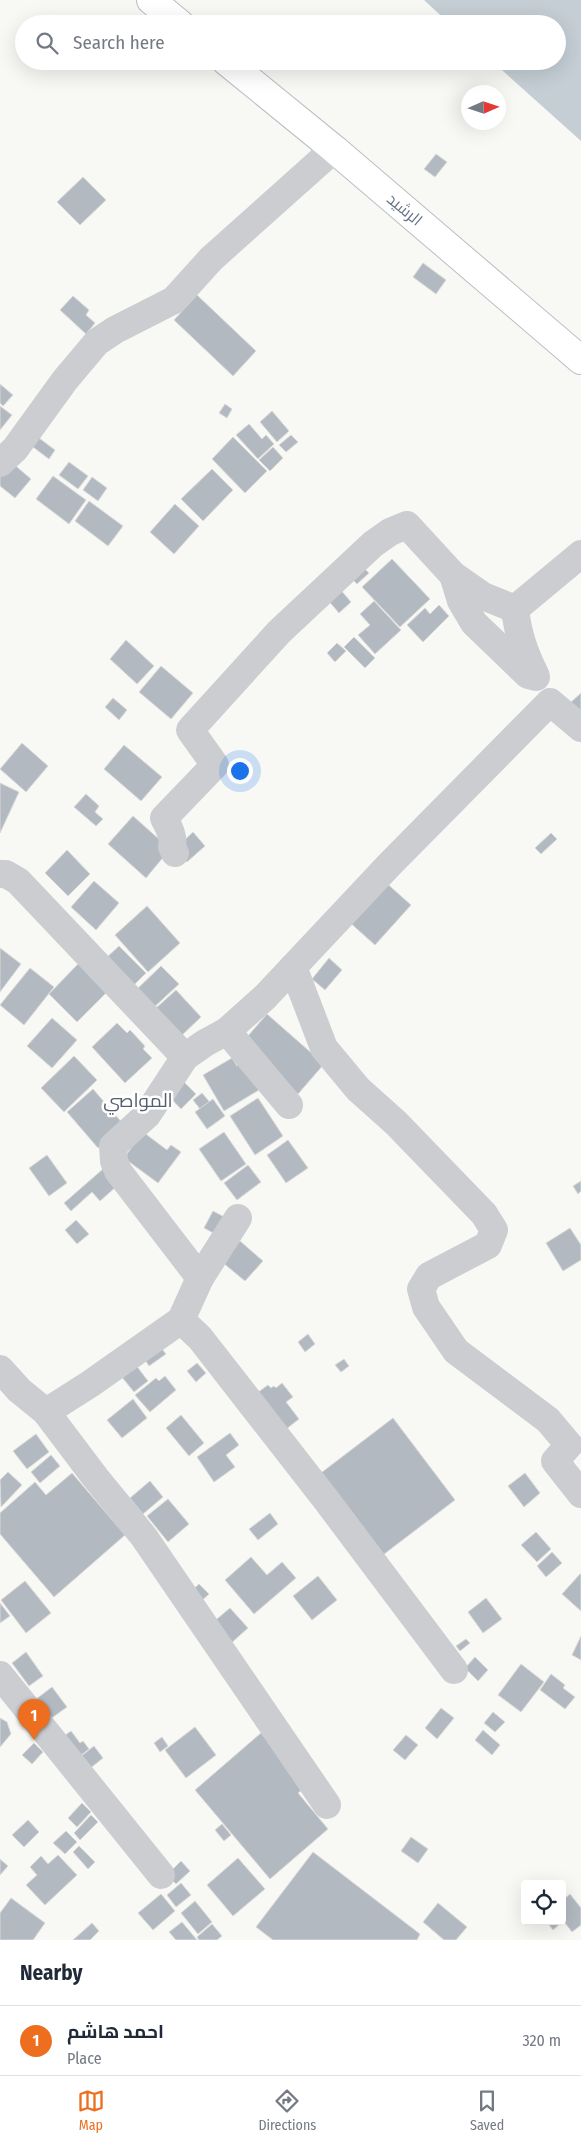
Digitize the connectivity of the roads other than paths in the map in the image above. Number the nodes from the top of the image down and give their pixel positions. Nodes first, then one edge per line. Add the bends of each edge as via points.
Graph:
1 (151, 0) edge
2 (169, 15) edge
3 (237, 70) edge
4 (334, 149) junction
5 (581, 360) edge
6 (0, 463) edge
7 (581, 554) edge
8 (453, 575) junction
9 (515, 609) junction
10 (536, 677) junction
11 (550, 702) junction
12 (581, 728) edge
13 (176, 853) dead end
14 (0, 874) edge
15 (293, 967) junction
16 (227, 1031) junction
17 (185, 1057) junction
18 (289, 1105) dead end
19 (238, 1218) dead end
20 (200, 1278) junction
21 (181, 1320) junction
22 (0, 1369) edge
23 (46, 1412) junction
24 (581, 1494) edge
25 (454, 1670) dead end
26 (0, 1675) edge
27 (327, 1805) dead end
28 (161, 1875) dead end

1 - 2 main road
3 - 4 main road, الرشيد
4 - 5 main road, الرشيد
4 - 6 street via 211,259 174,300 97,342 15,449
7 - 9 street
8 - 9 street via 483,596
8 - 10 street via 461,602 474,623 528,675
8 - 13 street via 407,525 373,544 279,632 190,730 215,765 164,818
9 - 10 street via 523,651
10 - 11 street
11 - 12 street
11 - 15 street
14 - 17 street via 18,881
15 - 16 street
15 - 24 street via 324,1048 358,1088 396,1122 484,1214 494,1230 488,1245 429,1276 421,1289 426,1307 456,1351 548,1420 569,1445 555,1461
16 - 17 street
16 - 18 street
17 - 20 street via 147,1115 113,1146 114,1161 118,1171
19 - 20 street
20 - 21 street
21 - 23 street
21 - 25 street via 200,1338
22 - 23 street
23 - 27 street via 144,1537
26 - 28 street

